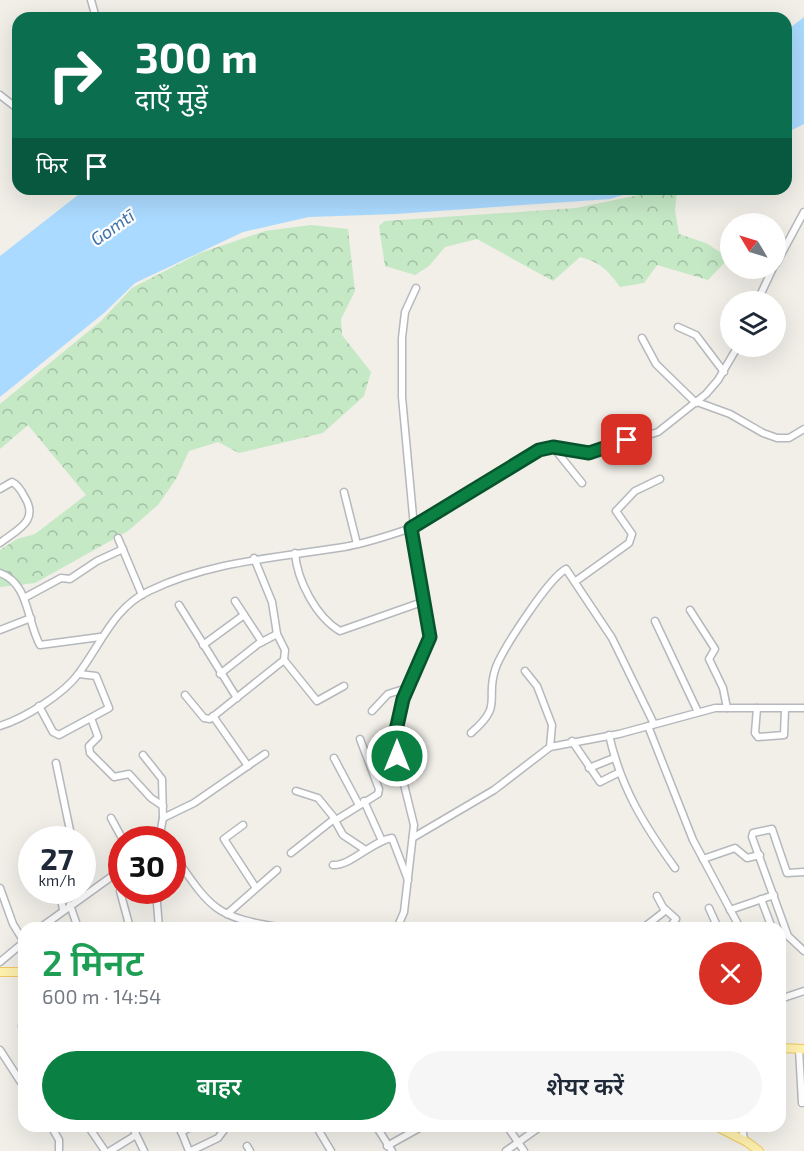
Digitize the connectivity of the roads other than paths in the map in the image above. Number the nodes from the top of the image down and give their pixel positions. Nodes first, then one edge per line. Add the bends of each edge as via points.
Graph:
1 (0, 95) edge
2 (12, 104) edge
3 (804, 212) edge
4 (786, 247) edge
5 (416, 288) dead end
6 (678, 327) dead end
7 (642, 338) dead end
8 (732, 357) edge
9 (724, 372) junction
10 (696, 403) junction
11 (804, 429) edge
12 (553, 447) junction
13 (660, 479) dead end
14 (582, 483) dead end
15 (0, 489) edge
16 (344, 492) dead end
17 (412, 528) junction
18 (118, 538) dead end
19 (0, 543) edge
20 (357, 544) junction
21 (123, 549) junction
22 (295, 553) junction
23 (254, 558) junction
24 (0, 573) edge
25 (576, 581) junction
26 (142, 595) junction
27 (24, 598) junction
28 (235, 601) dead end
29 (425, 601) junction
30 (179, 605) dead end
31 (690, 610) dead end
32 (244, 615) junction
33 (31, 618) junction
34 (656, 621) dead end
35 (0, 630) edge
36 (277, 634) junction
37 (100, 637) junction
38 (262, 642) junction
39 (203, 645) junction
40 (284, 660) junction
41 (525, 670) dead end
42 (79, 674) junction
43 (220, 674) junction
44 (344, 686) dead end
45 (407, 688) junction
46 (185, 695) dead end
47 (237, 698) junction
48 (39, 706) junction
49 (728, 708) junction
50 (756, 708) junction
51 (804, 708) edge
52 (785, 709) junction
53 (372, 711) dead end
54 (698, 712) junction
55 (213, 716) junction
56 (91, 718) junction
57 (651, 725) junction
58 (0, 726) edge
59 (471, 733) dead end
60 (609, 735) junction
61 (360, 739) dead end
62 (572, 741) junction
63 (550, 747) junction
64 (265, 754) dead end
65 (143, 755) dead end
66 (334, 758) dead end
67 (614, 758) junction
68 (56, 764) dead end
69 (248, 766) junction
70 (590, 768) junction
71 (618, 772) junction
72 (296, 791) dead end
73 (362, 803) junction
74 (163, 806) junction
75 (111, 818) dead end
76 (163, 818) junction
77 (334, 819) junction
78 (243, 825) dead end
79 (69, 826) edge
80 (115, 826) edge
81 (162, 826) edge
82 (414, 837) junction
83 (382, 841) junction
84 (364, 849) junction
85 (291, 853) dead end
86 (760, 855) junction
87 (703, 859) junction
88 (333, 865) dead end
89 (675, 868) dead end
90 (277, 870) dead end
91 (186, 871) edge
92 (804, 872) edge
93 (108, 879) edge
94 (408, 881) junction
95 (0, 888) edge
96 (255, 888) junction
97 (774, 895) junction
98 (657, 896) dead end
99 (761, 899) junction
100 (62, 904) edge
101 (124, 904) edge
102 (157, 904) edge
103 (70, 905) junction
104 (709, 908) dead end
105 (63, 909) junction
106 (665, 909) junction
107 (730, 910) junction
108 (227, 914) junction
109 (47, 922) edge
110 (76, 922) edge
111 (128, 922) edge
112 (159, 922) edge
113 (260, 922) edge
114 (400, 922) edge
115 (654, 922) edge
116 (674, 922) edge
117 (715, 922) edge
118 (737, 922) edge
119 (770, 922) edge
120 (783, 922) edge
121 (786, 930) edge
122 (18, 932) edge
123 (18, 947) edge
124 (804, 951) edge
125 (0, 962) edge
126 (0, 972) edge
127 (18, 972) edge
128 (804, 991) edge
129 (786, 997) edge
130 (786, 1048) edge
131 (801, 1049) edge
132 (0, 1050) edge
133 (18, 1078) edge
134 (802, 1103) dead end
135 (55, 1132) edge
136 (93, 1132) edge
137 (135, 1132) edge
138 (181, 1132) edge
139 (222, 1132) edge
140 (320, 1132) edge
141 (380, 1132) edge
142 (414, 1132) edge
143 (511, 1132) edge
144 (533, 1132) edge
145 (728, 1132) edge
146 (743, 1132) edge
147 (136, 1135) junction
148 (744, 1140) junction
149 (518, 1143) junction
150 (389, 1148) edge
151 (59, 1151) edge
152 (107, 1151) edge
153 (144, 1151) edge
154 (190, 1151) edge
155 (331, 1151) edge
156 (506, 1151) edge
157 (524, 1151) edge
158 (759, 1151) edge

1 - 2 street
3 - 4 street
5 - 17 street via 405,312 402,339 402,397
6 - 9 street via 696,335
7 - 10 street via 658,367
8 - 9 street
9 - 10 street
10 - 11 street via 720,409 777,438 789,438
10 - 12 street via 652,434 589,453
12 - 14 street
12 - 17 street via 539,450
13 - 25 street via 635,491 616,512 632,534 629,543
15 - 19 street via 16,483 31,514
16 - 20 street
17 - 20 street
17 - 29 street
18 - 21 street
20 - 22 street
21 - 26 street
21 - 27 street via 70,579 61,578
22 - 23 street
22 - 29 street via 302,585 337,630
23 - 26 street via 199,571
23 - 36 street via 272,602
24 - 27 street via 14,582
25 - 57 street via 629,667
25 - 59 street via 566,569 546,588 497,665 490,713
26 - 37 street
27 - 33 street
28 - 32 street
29 - 45 street via 429,645
30 - 39 street
31 - 49 street via 715,649 709,659
32 - 38 street
32 - 39 street
33 - 35 street
33 - 37 street via 42,645
34 - 54 street
36 - 38 street
36 - 40 street via 285,650
37 - 42 street
38 - 43 street
39 - 43 street
40 - 44 street via 317,701
40 - 47 street
41 - 63 street via 537,686 552,725
42 - 48 street
42 - 56 street via 96,676 110,706
43 - 47 street
45 - 53 street via 388,694
45 - 82 street via 395,745 413,813
46 - 55 street via 204,718
47 - 55 street
48 - 56 street via 59,735
48 - 58 street
49 - 50 street
49 - 54 street
50 - 52 street
50 - 52 street via 758,737 784,735
51 - 52 street
54 - 57 street
55 - 69 street
56 - 74 street via 98,737 87,748 90,753 114,777 129,774
57 - 60 street
57 - 87 street
60 - 62 street
60 - 67 street
61 - 73 street via 380,791
62 - 63 street
62 - 70 street
63 - 82 street via 494,790
64 - 69 street
65 - 74 street via 162,779
66 - 73 street
67 - 70 street
67 - 71 street
68 - 79 street
69 - 76 street via 194,803
70 - 71 street via 602,782
71 - 89 street via 647,827
72 - 77 street via 318,798
73 - 77 street
73 - 83 street
74 - 76 street
75 - 80 street
76 - 81 street
77 - 84 street via 343,836
77 - 85 street
78 - 96 street via 224,839
82 - 94 street
83 - 84 street
83 - 94 street via 393,839
84 - 88 street via 344,863
86 - 87 street via 747,858 735,848
86 - 92 street via 752,835 772,829 787,873
86 - 97 street
87 - 107 street
90 - 96 street
91 - 108 street via 209,900
93 - 103 street
94 - 114 street
95 - 122 street
96 - 108 street
97 - 99 street
97 - 120 street
98 - 106 street
99 - 107 street
99 - 119 street
100 - 105 street
101 - 111 street
102 - 112 street
103 - 105 street
103 - 110 street
104 - 117 street
105 - 109 street
106 - 115 street
106 - 116 street via 676,919
107 - 118 street
108 - 113 street
121 - 124 street
123 - 125 street
126 - 127 main road
128 - 129 street
130 - 131 main road
131 - 134 street
132 - 133 street
135 - 151 street
136 - 152 street
137 - 147 street
138 - 154 street
139 - 154 street
140 - 155 street
141 - 150 street
142 - 150 street
143 - 149 street
144 - 149 street
145 - 148 main road
146 - 148 street
147 - 152 street
147 - 153 street
148 - 158 main road
149 - 156 street
149 - 157 street

